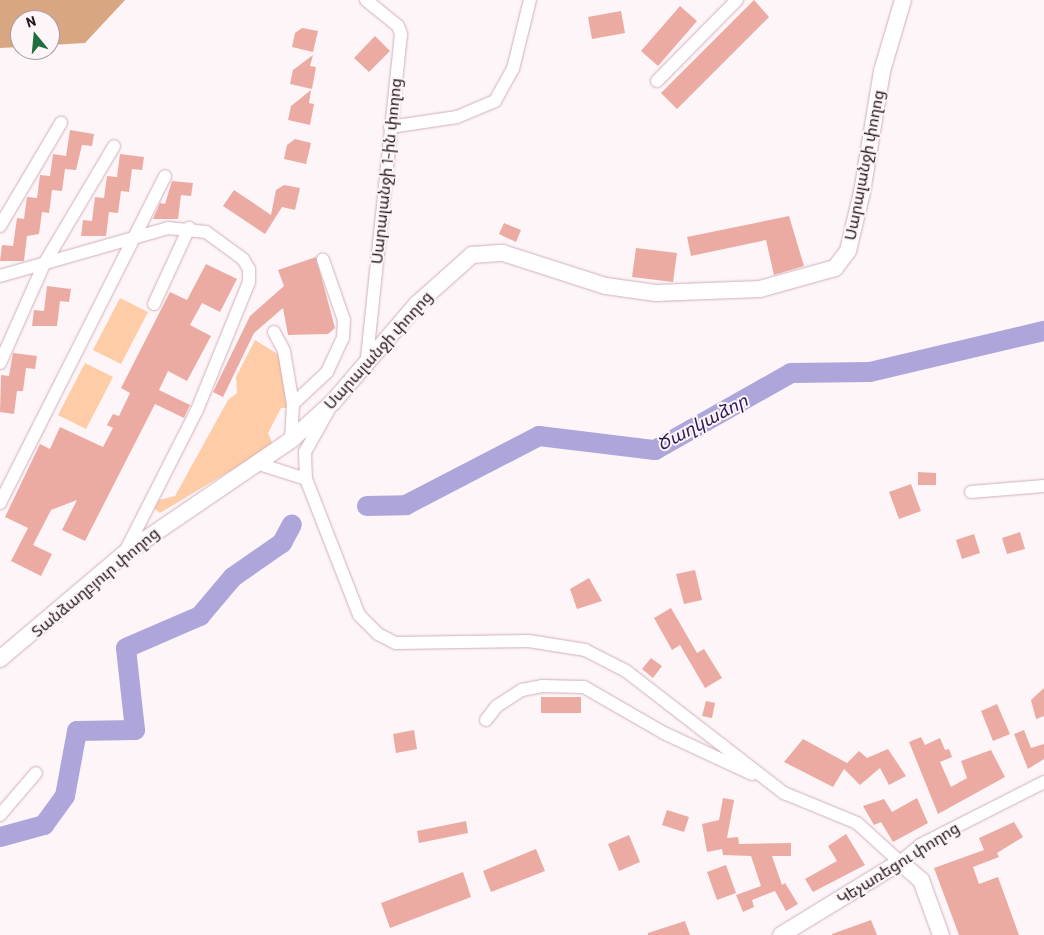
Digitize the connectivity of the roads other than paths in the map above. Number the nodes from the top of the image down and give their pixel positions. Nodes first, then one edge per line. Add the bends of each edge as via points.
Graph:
1 (366, 0) edge
2 (530, 0) edge
3 (737, 0) edge
4 (903, 0) edge
5 (657, 81) dead end
6 (61, 123) dead end
7 (390, 127) junction
8 (114, 146) dead end
9 (165, 176) dead end
10 (0, 226) edge
11 (189, 228) junction
12 (134, 236) junction
13 (323, 260) dead end
14 (44, 264) junction
15 (0, 276) edge
16 (154, 304) dead end
17 (274, 332) dead end
18 (367, 358) junction
19 (0, 363) edge
20 (333, 402) junction
21 (293, 404) junction
22 (291, 440) junction
23 (259, 464) junction
24 (306, 479) junction
25 (1044, 486) edge
26 (971, 492) dead end
27 (0, 503) edge
28 (124, 554) junction
29 (0, 659) edge
30 (486, 720) dead end
31 (36, 773) dead end
32 (768, 781) junction
33 (1044, 782) edge
34 (0, 815) edge
35 (900, 862) junction
36 (781, 935) edge
37 (941, 935) edge

1 - 7 street, Սարալանջի 1-ին փողոց via 398,26 401,34
2 - 7 street via 513,69 495,101 457,117
3 - 5 street
4 - 18 main road, Սարալանջի փողոց via 882,71 862,192 848,251 835,268 760,289 656,293 606,286 487,252 472,255 451,270
6 - 10 street
7 - 18 street, Սարալանջի 1-ին փողոց
8 - 14 street
9 - 12 street
11 - 12 street
11 - 16 street
11 - 28 street via 206,232 244,258 249,282 197,410
12 - 14 street
12 - 27 street
13 - 21 street via 344,320 343,338 327,372
14 - 15 street
14 - 19 street
17 - 21 street via 284,351
18 - 20 main road, Սարալանջի փողոց
20 - 22 main road, Սարալանջի փողոց
20 - 24 street via 305,452
21 - 22 street
22 - 23 main road, Տանձաղբյուր փողոց
23 - 24 street
23 - 28 main road, Տանձաղբյուր փողոց
24 - 32 street via 359,615 378,634 396,643 529,641 585,650 626,671
25 - 26 street
28 - 29 main road, Տանձաղբյուր փողոց
30 - 32 street via 497,706 522,690 542,686 584,687 664,734
31 - 34 street
32 - 35 street via 784,793 857,822
33 - 35 street, Կեչառեցու փողոց via 920,845
35 - 36 main road, Կեչառեցու փողոց
35 - 37 main road via 921,880

